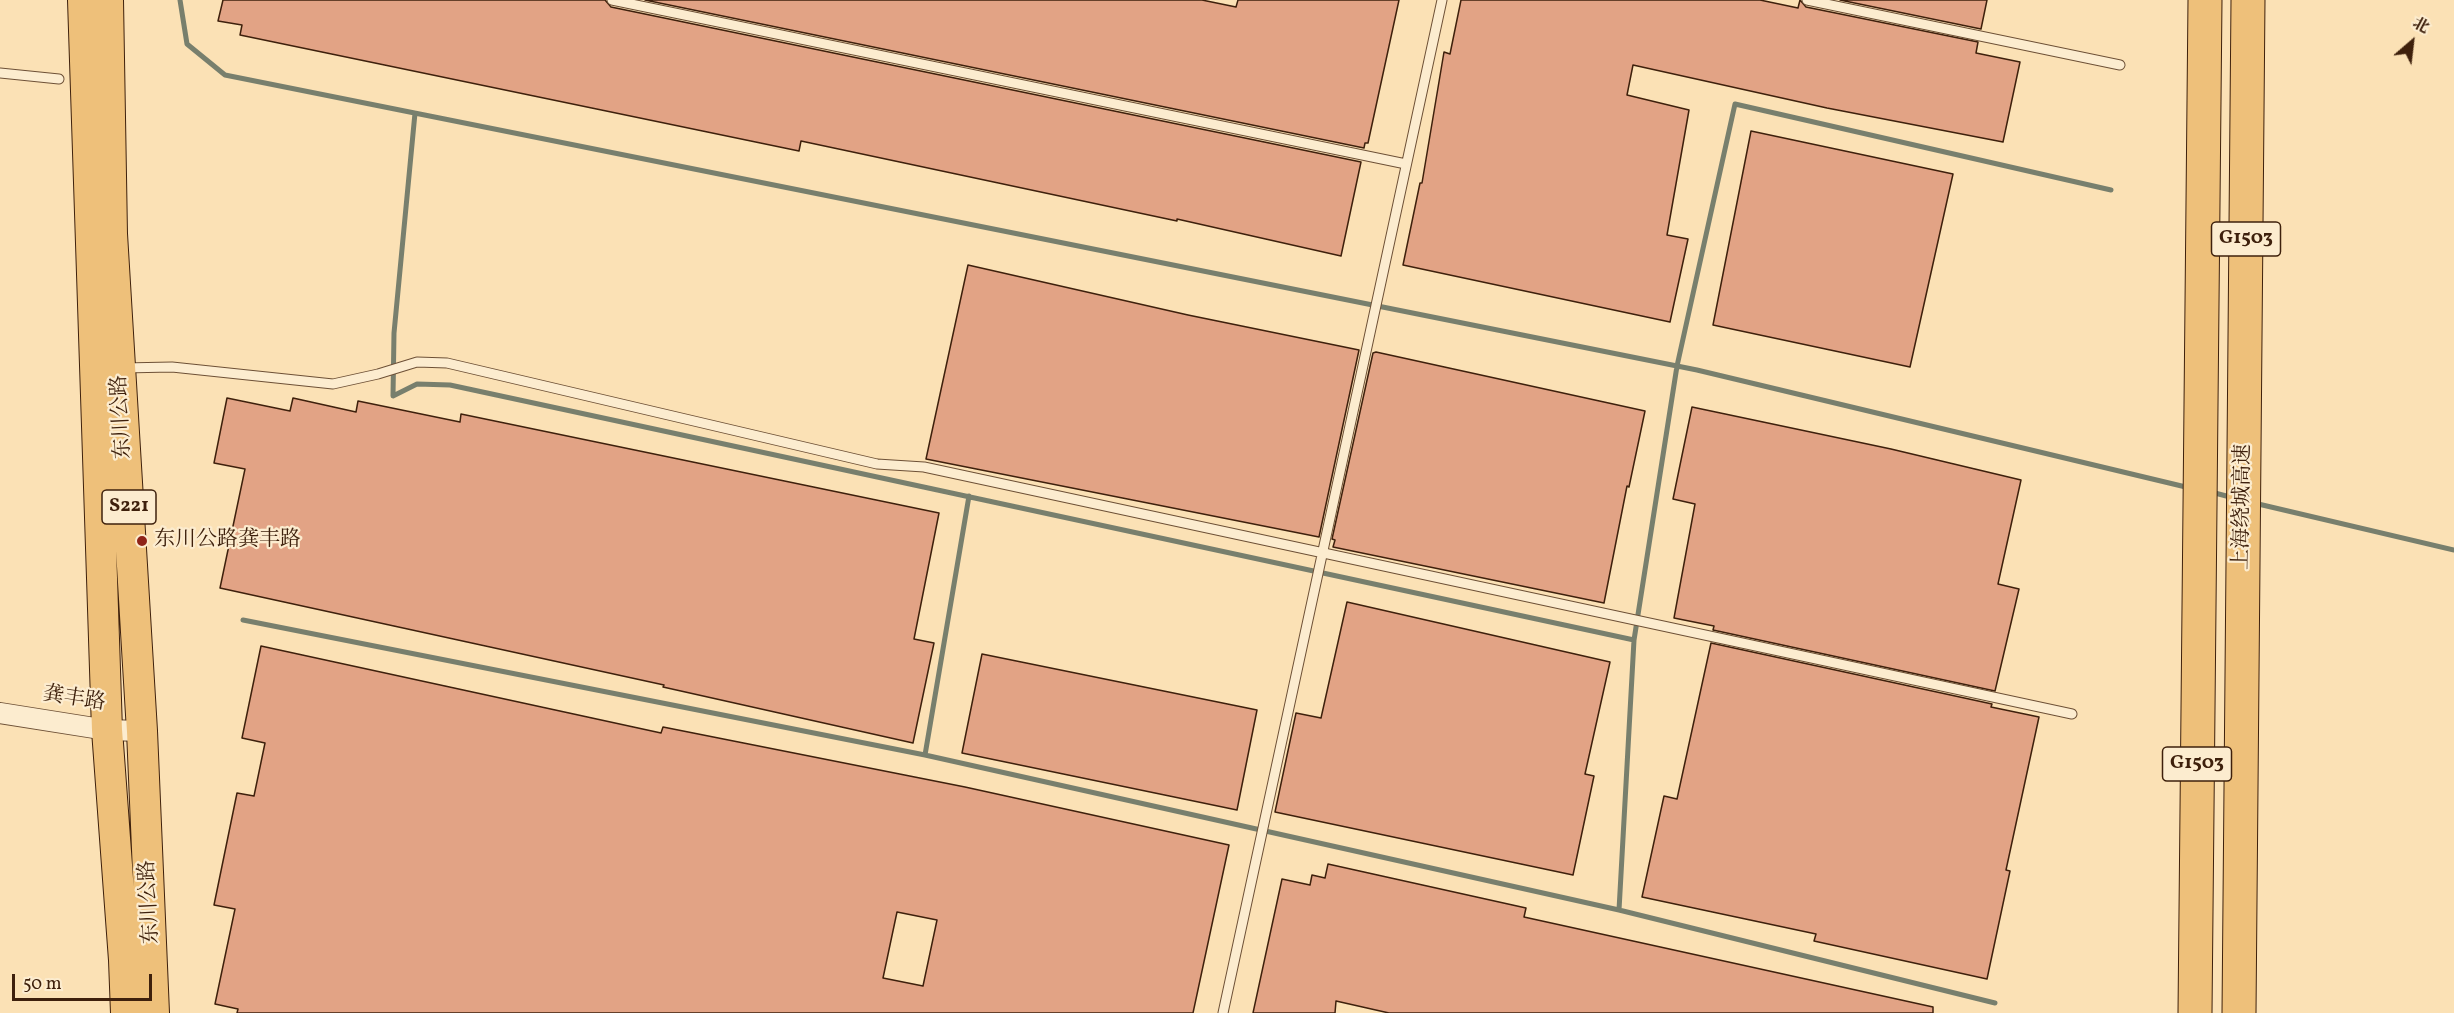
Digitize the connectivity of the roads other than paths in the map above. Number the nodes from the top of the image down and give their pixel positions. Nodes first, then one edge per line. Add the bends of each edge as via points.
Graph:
1 (83, 0) edge
2 (108, 0) edge
3 (612, 0) edge
4 (1442, 0) edge
5 (1807, 0) edge
6 (2205, 0) edge
7 (2248, 0) edge
8 (2120, 65) dead end
9 (0, 73) edge
10 (59, 79) dead end
11 (1406, 164) junction
12 (120, 368) junction
13 (1323, 552) junction
14 (0, 713) edge
15 (2072, 714) dead end
16 (107, 730) junction
17 (142, 731) junction
18 (126, 1013) edge
19 (154, 1013) edge
20 (1223, 1013) edge
21 (2195, 1013) edge
22 (2239, 1013) edge

1 - 16 main road, 东川公路 / S221
2 - 12 main road, 东川公路 / S221 via 112,234
3 - 11 lane
4 - 11 lane
5 - 8 lane
6 - 21 highway, 上海绕城高速 / G1503
7 - 22 highway, 上海绕城高速 / G1503
9 - 10 lane
11 - 13 lane
12 - 13 lane via 172,367 333,384 417,362 447,363 877,464 924,467
12 - 17 main road, 东川公路 / S221
13 - 15 lane
13 - 20 lane
14 - 16 street, 龚丰路
16 - 17 street, 龚丰路
16 - 18 main road, 东川公路 / S221
17 - 19 main road, 东川公路 / S221

